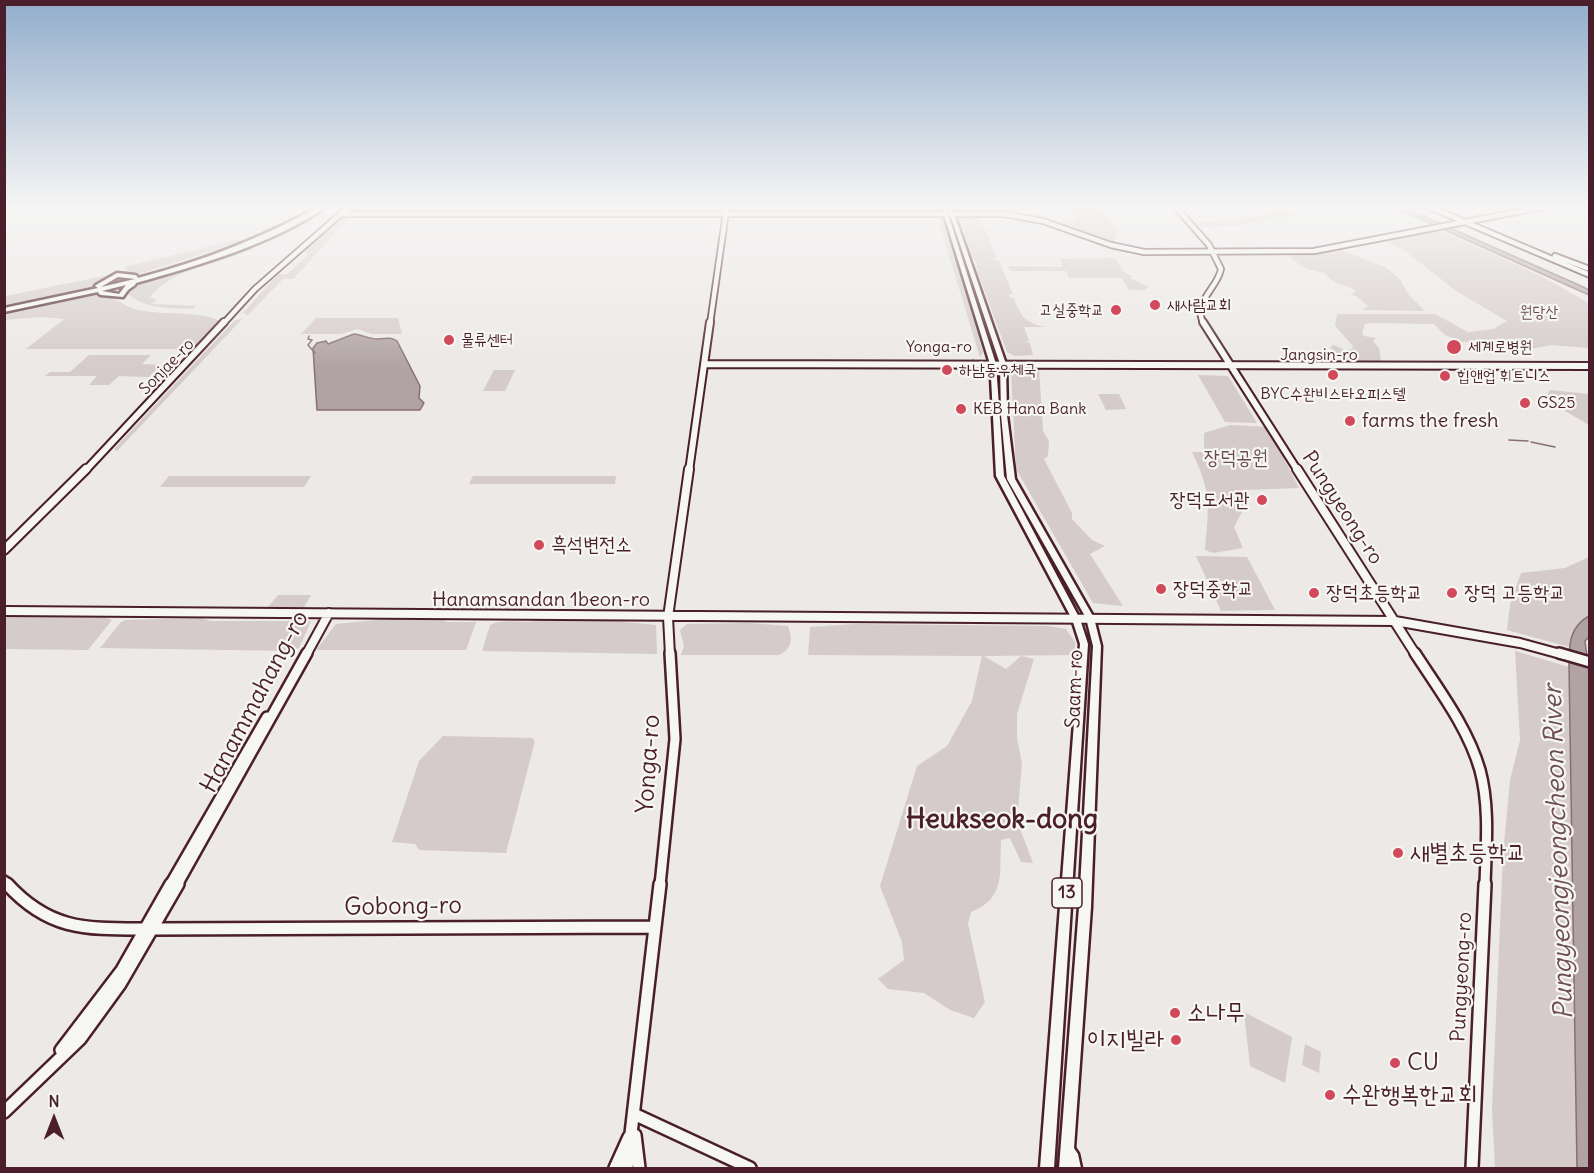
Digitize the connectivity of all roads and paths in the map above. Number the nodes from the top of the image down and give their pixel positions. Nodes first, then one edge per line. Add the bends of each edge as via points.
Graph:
1 (193, 260) edge
2 (209, 260) edge
3 (289, 260) edge
4 (720, 260) edge
5 (962, 260) edge
6 (965, 260) edge
7 (1216, 260) edge
8 (1557, 260) edge
9 (1590, 273) edge
10 (145, 276) junction
11 (94, 291) junction
12 (4, 310) edge
13 (989, 349) junction
14 (705, 364) junction
15 (973, 364) junction
16 (993, 364) junction
17 (1003, 364) junction
18 (1230, 366) junction
19 (1590, 368) edge
20 (994, 377) junction
21 (4, 550) edge
22 (4, 611) edge
23 (328, 613) junction
24 (668, 617) junction
25 (1090, 618) junction
26 (1076, 619) junction
27 (1395, 621) junction
28 (1590, 662) edge
29 (4, 881) edge
30 (655, 927) junction
31 (148, 929) junction
32 (4, 1107) edge
33 (4, 1112) edge
34 (635, 1120) junction
35 (1068, 1142) junction
36 (615, 1168) edge
37 (627, 1168) edge
38 (639, 1168) edge
39 (750, 1168) edge
40 (1047, 1168) edge
41 (1066, 1168) edge
42 (1074, 1168) edge
43 (1472, 1168) edge

1 - 10 highway
2 - 11 highway
3 - 21 main road, Sonjae-ro via 255,290 101,455
4 - 14 main road, Yonga-ro
5 - 13 main road, Saam-ro / 13
6 - 17 main road, Saam-ro / 13
7 - 18 main road, Pungyeong-ro via 1220,272 1202,301 1199,314
8 - 9 main road
10 - 11 highway
10 - 12 highway
11 - 12 highway
13 - 15 main road via 987,356
13 - 16 main road, Saam-ro / 13
14 - 15 main road, Yonga-ro
14 - 24 main road, Yonga-ro
15 - 16 main road, Yonga-ro
15 - 20 main road
16 - 17 main road, Jangsin-ro
16 - 20 main road, Saam-ro / 13
17 - 18 main road, Jangsin-ro
17 - 25 main road, Saam-ro / 13 via 1011,479
18 - 19 main road, Jangsin-ro
18 - 27 main road, Pungyeong-ro
20 - 26 main road, Saam-ro / 13 via 1000,476
22 - 23 main road, Hanamsandan 1beon-ro
23 - 24 main road, Hanamsandan 1beon-ro
23 - 31 main road, Hanammahang-ro
24 - 26 main road, Hanamsandan 1beon-ro
24 - 30 main road, Yonga-ro via 676,723
25 - 26 main road, Hanamsandan 1beon-ro
25 - 27 main road, Hanamsandan 1beon-ro
25 - 35 main road, Saam-ro / 13 via 1096,646 1095,704
26 - 40 main road, Saam-ro / 13 via 1083,644 1082,668
27 - 28 main road, Hanamsandan 1beon-ro via 1539,648
27 - 43 main road, Pungyeong-ro via 1471,744 1485,792 1487,834
29 - 31 main road, Gobong-ro via 19,899 54,922 92,928
30 - 31 main road, Gobong-ro
30 - 34 main road, Yonga-ro
31 - 32 main road, Hanammahang-ro via 72,1039
31 - 33 main road, Hanammahang-ro via 120,984 80,1039
34 - 36 main road
34 - 37 main road, Yonga-ro
34 - 38 main road
34 - 39 main road
35 - 41 main road, Saam-ro / 13
35 - 42 main road

